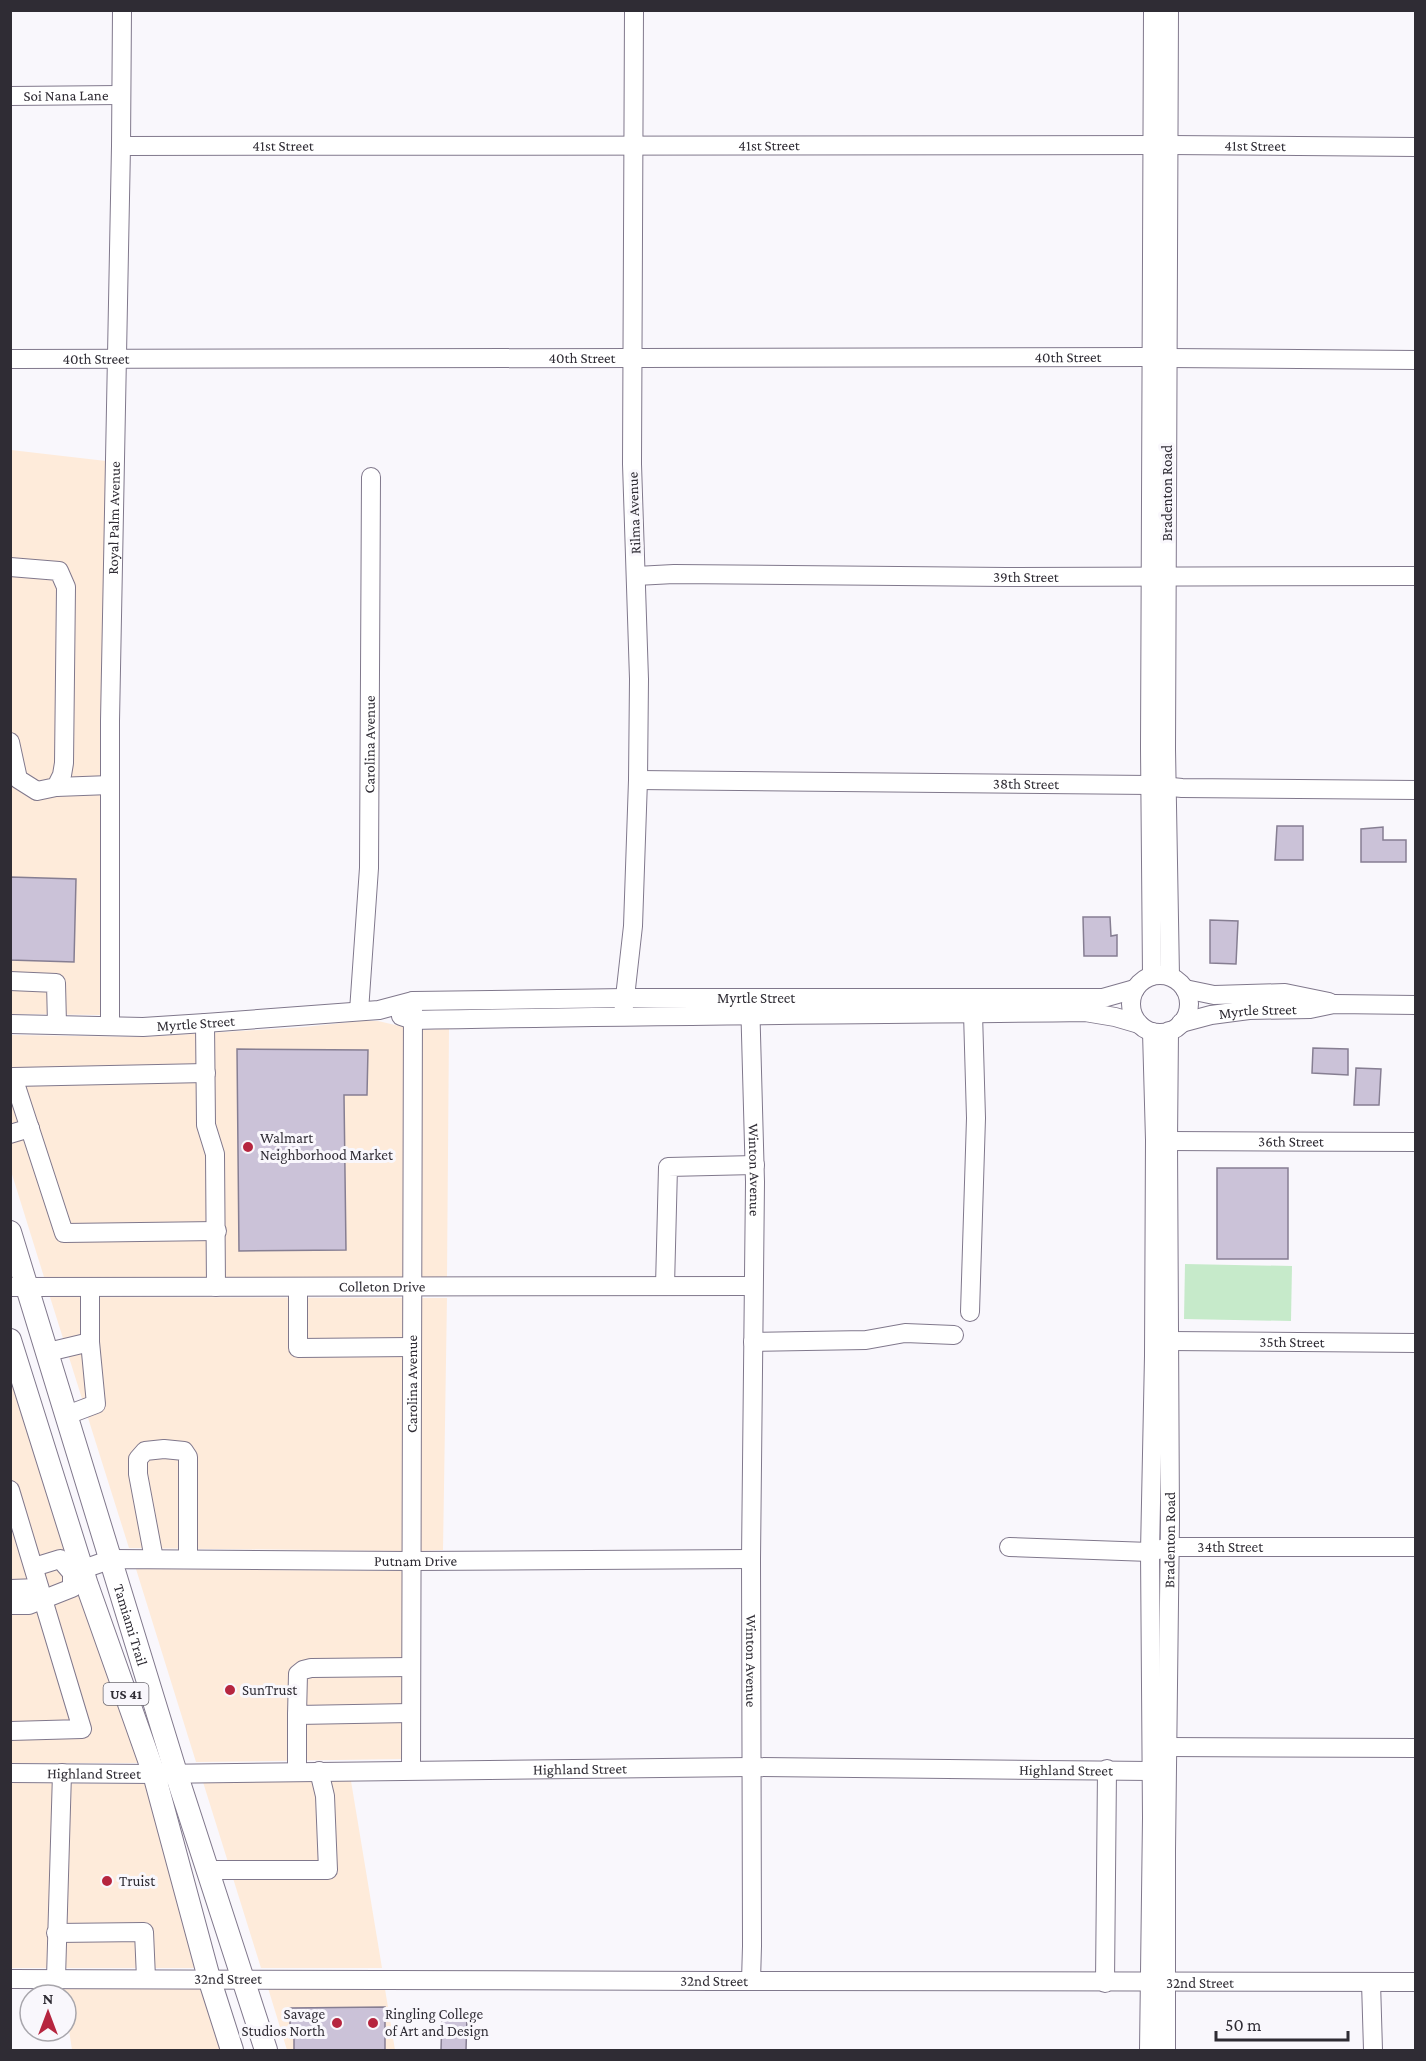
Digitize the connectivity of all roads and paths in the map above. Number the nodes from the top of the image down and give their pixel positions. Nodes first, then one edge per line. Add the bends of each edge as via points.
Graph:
1 (122, 10) edge
2 (634, 10) edge
3 (1153, 10) edge
4 (1169, 10) edge
5 (121, 95) junction
6 (10, 96) edge
7 (634, 144) junction
8 (121, 146) junction
9 (1160, 146) junction
10 (1416, 147) edge
11 (1160, 357) junction
12 (117, 358) junction
13 (10, 359) edge
14 (632, 359) junction
15 (1416, 360) edge
16 (371, 477) dead end
17 (10, 567) edge
18 (636, 576) junction
19 (1159, 576) junction
20 (1416, 576) edge
21 (10, 742) edge
22 (638, 780) junction
23 (110, 784) junction
24 (1159, 786) junction
25 (56, 788) junction
26 (1416, 790) edge
27 (1161, 976) junction
28 (10, 981) edge
29 (1135, 989) junction
30 (1185, 989) junction
31 (413, 1001) junction
32 (1334, 1004) junction
33 (1416, 1005) edge
34 (624, 1007) junction
35 (750, 1007) junction
36 (359, 1011) junction
37 (379, 1011) junction
38 (973, 1013) junction
39 (413, 1020) junction
40 (205, 1023) junction
41 (10, 1024) edge
42 (57, 1024) junction
43 (110, 1025) junction
44 (1160, 1027) junction
45 (206, 1073) junction
46 (30, 1128) junction
47 (10, 1134) edge
48 (1168, 1141) junction
49 (1416, 1142) edge
50 (754, 1165) junction
51 (217, 1231) junction
52 (10, 1232) edge
53 (665, 1286) junction
54 (753, 1286) junction
55 (19, 1287) edge
56 (90, 1287) junction
57 (216, 1287) junction
58 (298, 1287) junction
59 (412, 1288) junction
60 (970, 1312) dead end
61 (954, 1335) dead end
62 (10, 1340) edge
63 (1168, 1341) junction
64 (90, 1342) junction
65 (753, 1342) junction
66 (1416, 1343) edge
67 (411, 1347) junction
68 (48, 1353) junction
69 (67, 1415) junction
70 (10, 1490) edge
71 (1009, 1547) dead end
72 (1169, 1547) junction
73 (1416, 1547) edge
74 (1150, 1552) junction
75 (112, 1558) junction
76 (154, 1559) junction
77 (188, 1559) junction
78 (751, 1559) junction
79 (411, 1561) junction
80 (34, 1567) junction
81 (77, 1571) junction
82 (10, 1588) edge
83 (41, 1593) junction
84 (10, 1605) edge
85 (411, 1667) junction
86 (411, 1713) junction
87 (297, 1715) junction
88 (10, 1731) edge
89 (1167, 1747) junction
90 (1416, 1748) edge
91 (750, 1767) junction
92 (1107, 1769) junction
93 (411, 1770) junction
94 (297, 1771) junction
95 (319, 1771) junction
96 (1151, 1771) junction
97 (10, 1773) edge
98 (62, 1773) junction
99 (176, 1773) junction
100 (153, 1774) junction
101 (208, 1870) junction
102 (56, 1933) junction
103 (10, 1978) edge
104 (56, 1978) junction
105 (146, 1978) junction
106 (209, 1978) junction
107 (243, 1978) junction
108 (751, 1981) junction
109 (1371, 1982) junction
110 (1416, 1982) edge
111 (1105, 1983) junction
112 (1159, 1983) junction
113 (232, 2050) edge
114 (266, 2050) edge
115 (1149, 2050) edge
116 (1166, 2050) edge
117 (1373, 2050) edge

1 - 5 street, Royal Palm Avenue
2 - 7 street, Rilma Avenue
3 - 9 street, Bradenton Road
4 - 9 street, Bradenton Road
5 - 6 street, Soi Nana Lane
5 - 8 street, Royal Palm Avenue
7 - 8 street, 41st Street
7 - 9 street, 41st Street
7 - 14 street, Rilma Avenue
8 - 12 street, Royal Palm Avenue
9 - 10 street, 41st Street
9 - 11 street, Bradenton Road
11 - 14 street, 40th Street
11 - 15 street, 40th Street
11 - 19 street, Bradenton Road
12 - 13 street, 40th Street
12 - 14 street, 40th Street
12 - 23 street, Royal Palm Avenue
14 - 18 street, Rilma Avenue
16 - 36 street, Carolina Avenue via 369,868
17 - 25 street via 59,571 66,587 64,763
18 - 19 street, 39th Street
18 - 22 street, Rilma Avenue
19 - 20 street, 39th Street
19 - 24 street, Bradenton Road
21 - 25 street via 18,779 37,791
22 - 24 street, 38th Street
22 - 34 street, Rilma Avenue via 633,926
23 - 25 street
23 - 43 street, Royal Palm Avenue
24 - 26 street, 38th Street
24 - 27 street, Bradenton Road
27 - 29 street via 1143,980
27 - 30 street via 1178,980
28 - 42 street via 56,983
29 - 35 street, Myrtle Street via 1103,998
29 - 44 street, Bradenton Road via 1132,1013
30 - 32 street, Myrtle Street via 1214,995 1285,993
30 - 44 street, Bradenton Road via 1188,1012
31 - 34 street, Myrtle Street
31 - 37 street, Myrtle Street
31 - 39 street, Carolina Avenue
32 - 33 street, Myrtle Street
32 - 44 street, Myrtle Street via 1215,1014
34 - 35 street, Myrtle Street
34 - 39 street, Myrtle Street
35 - 38 street, Myrtle Street
35 - 50 street, Winton Avenue
36 - 37 street, Myrtle Street
36 - 40 street, Myrtle Street
37 - 39 street, Myrtle Street
38 - 44 street, Myrtle Street via 1085,1012
38 - 60 street via 976,1118
39 - 59 street, Carolina Avenue
40 - 43 street, Myrtle Street
40 - 45 street
41 - 42 street, Myrtle Street
42 - 43 street, Myrtle Street
44 - 48 street, Bradenton Road
44 - 74 street, Bradenton Road
45 - 46 street via 13,1077
45 - 51 street via 206,1125 215,1154
46 - 47 street
46 - 51 street via 63,1233
48 - 49 street, 36th Street
48 - 63 street, Bradenton Road
50 - 53 street via 668,1167
50 - 54 street, Winton Avenue
51 - 57 street
52 - 55 main road, Tamiami Trail / US 41
53 - 54 street, Colleton Drive
53 - 59 street, Colleton Drive
54 - 65 street, Winton Avenue
55 - 56 street, Colleton Drive
55 - 68 main road, Tamiami Trail / US 41
56 - 57 street, Colleton Drive
56 - 64 street
57 - 58 street, Colleton Drive
58 - 59 street, Colleton Drive
58 - 67 street via 298,1348
59 - 67 street, Carolina Avenue
61 - 65 street
62 - 81 main road, Tamiami Trail / US 41
63 - 66 street, 35th Street
63 - 72 street, Bradenton Road
64 - 68 street
64 - 69 street via 96,1404
65 - 78 street, Winton Avenue
67 - 79 street, Carolina Avenue
68 - 69 main road, Tamiami Trail / US 41
69 - 75 main road, Tamiami Trail / US 41
70 - 80 street
71 - 74 street, 34th Street
72 - 73 street, 34th Street
72 - 74 street, 34th Street
72 - 89 street, Bradenton Road
74 - 96 street, Bradenton Road
75 - 76 street, Putnam Drive
75 - 81 street, Putnam Drive
75 - 99 main road, Tamiami Trail / US 41
76 - 77 street, Putnam Drive
76 - 77 street via 138,1460 145,1451 164,1449 184,1451 188,1457
77 - 79 street, Putnam Drive
78 - 79 street, Putnam Drive
78 - 91 street, Winton Avenue
79 - 85 street, Carolina Avenue
80 - 81 street via 60,1559
80 - 83 street
81 - 83 street via 72,1588
81 - 100 main road, Tamiami Trail / US 41
82 - 83 street
83 - 84 street via 29,1605
83 - 88 street via 82,1729
85 - 86 street, Carolina Avenue
85 - 87 street via 303,1670 298,1674
86 - 87 street
86 - 93 street, Carolina Avenue
87 - 94 street
89 - 90 street
89 - 112 street, Bradenton Road
91 - 92 street, Highland Street
91 - 93 street, Highland Street
91 - 108 street, Winton Avenue
92 - 96 street, Highland Street
92 - 111 street
93 - 95 street, Highland Street
94 - 95 street, Highland Street
94 - 99 street, Highland Street
95 - 101 street via 325,1796 328,1870
96 - 112 street, Bradenton Road
97 - 98 street, Highland Street
98 - 100 street, Highland Street
98 - 102 street
99 - 100 street, Highland Street
99 - 101 main road, Tamiami Trail / US 41
100 - 106 main road, Tamiami Trail / US 41
101 - 107 main road, Tamiami Trail / US 41
102 - 104 street
102 - 105 street via 144,1932
103 - 104 street, 32nd Street
104 - 105 street, 32nd Street
105 - 106 street, 32nd Street
106 - 107 street, 32nd Street
106 - 113 main road, Tamiami Trail / US 41
107 - 108 street, 32nd Street
107 - 114 main road, Tamiami Trail / US 41
108 - 111 street, 32nd Street
109 - 110 street, 32nd Street
109 - 112 street, 32nd Street
109 - 117 street
111 - 112 street, 32nd Street
112 - 115 street, Bradenton Road
112 - 116 street, Bradenton Road

